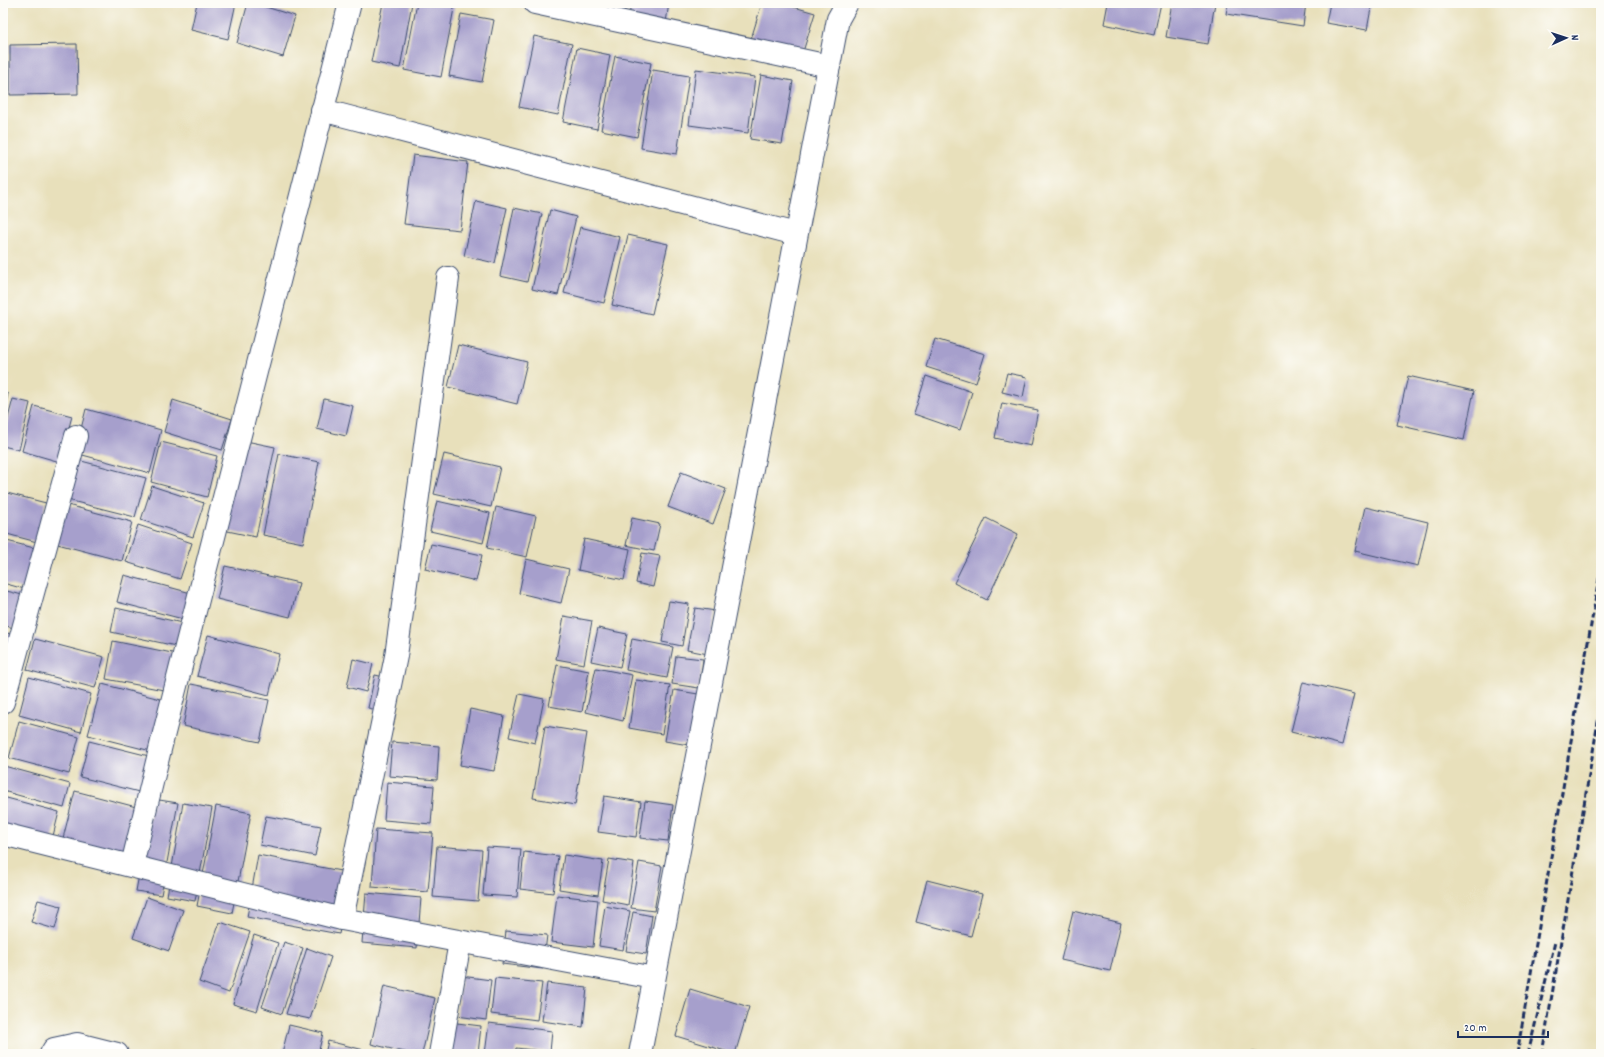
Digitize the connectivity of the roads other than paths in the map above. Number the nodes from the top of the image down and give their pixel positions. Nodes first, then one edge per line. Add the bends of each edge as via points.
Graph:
1 (350, 3) edge
2 (535, 3) edge
3 (847, 3) edge
4 (829, 66) junction
5 (322, 110) junction
6 (796, 234) junction
7 (448, 278) dead end
8 (76, 436) dead end
9 (3, 702) edge
10 (3, 834) edge
11 (132, 865) junction
12 (342, 919) junction
13 (460, 942) junction
14 (654, 978) junction
15 (51, 1054) edge
16 (117, 1054) edge
17 (440, 1054) edge
18 (640, 1054) edge

1 - 5 street
2 - 4 street
3 - 4 street via 838,19
4 - 6 street
5 - 6 street
5 - 11 street
6 - 14 street
7 - 12 street via 396,656
8 - 9 street
10 - 11 street
11 - 12 street
12 - 13 street
13 - 14 street
13 - 17 street
14 - 18 street
15 - 16 street via 54,1049 77,1044

